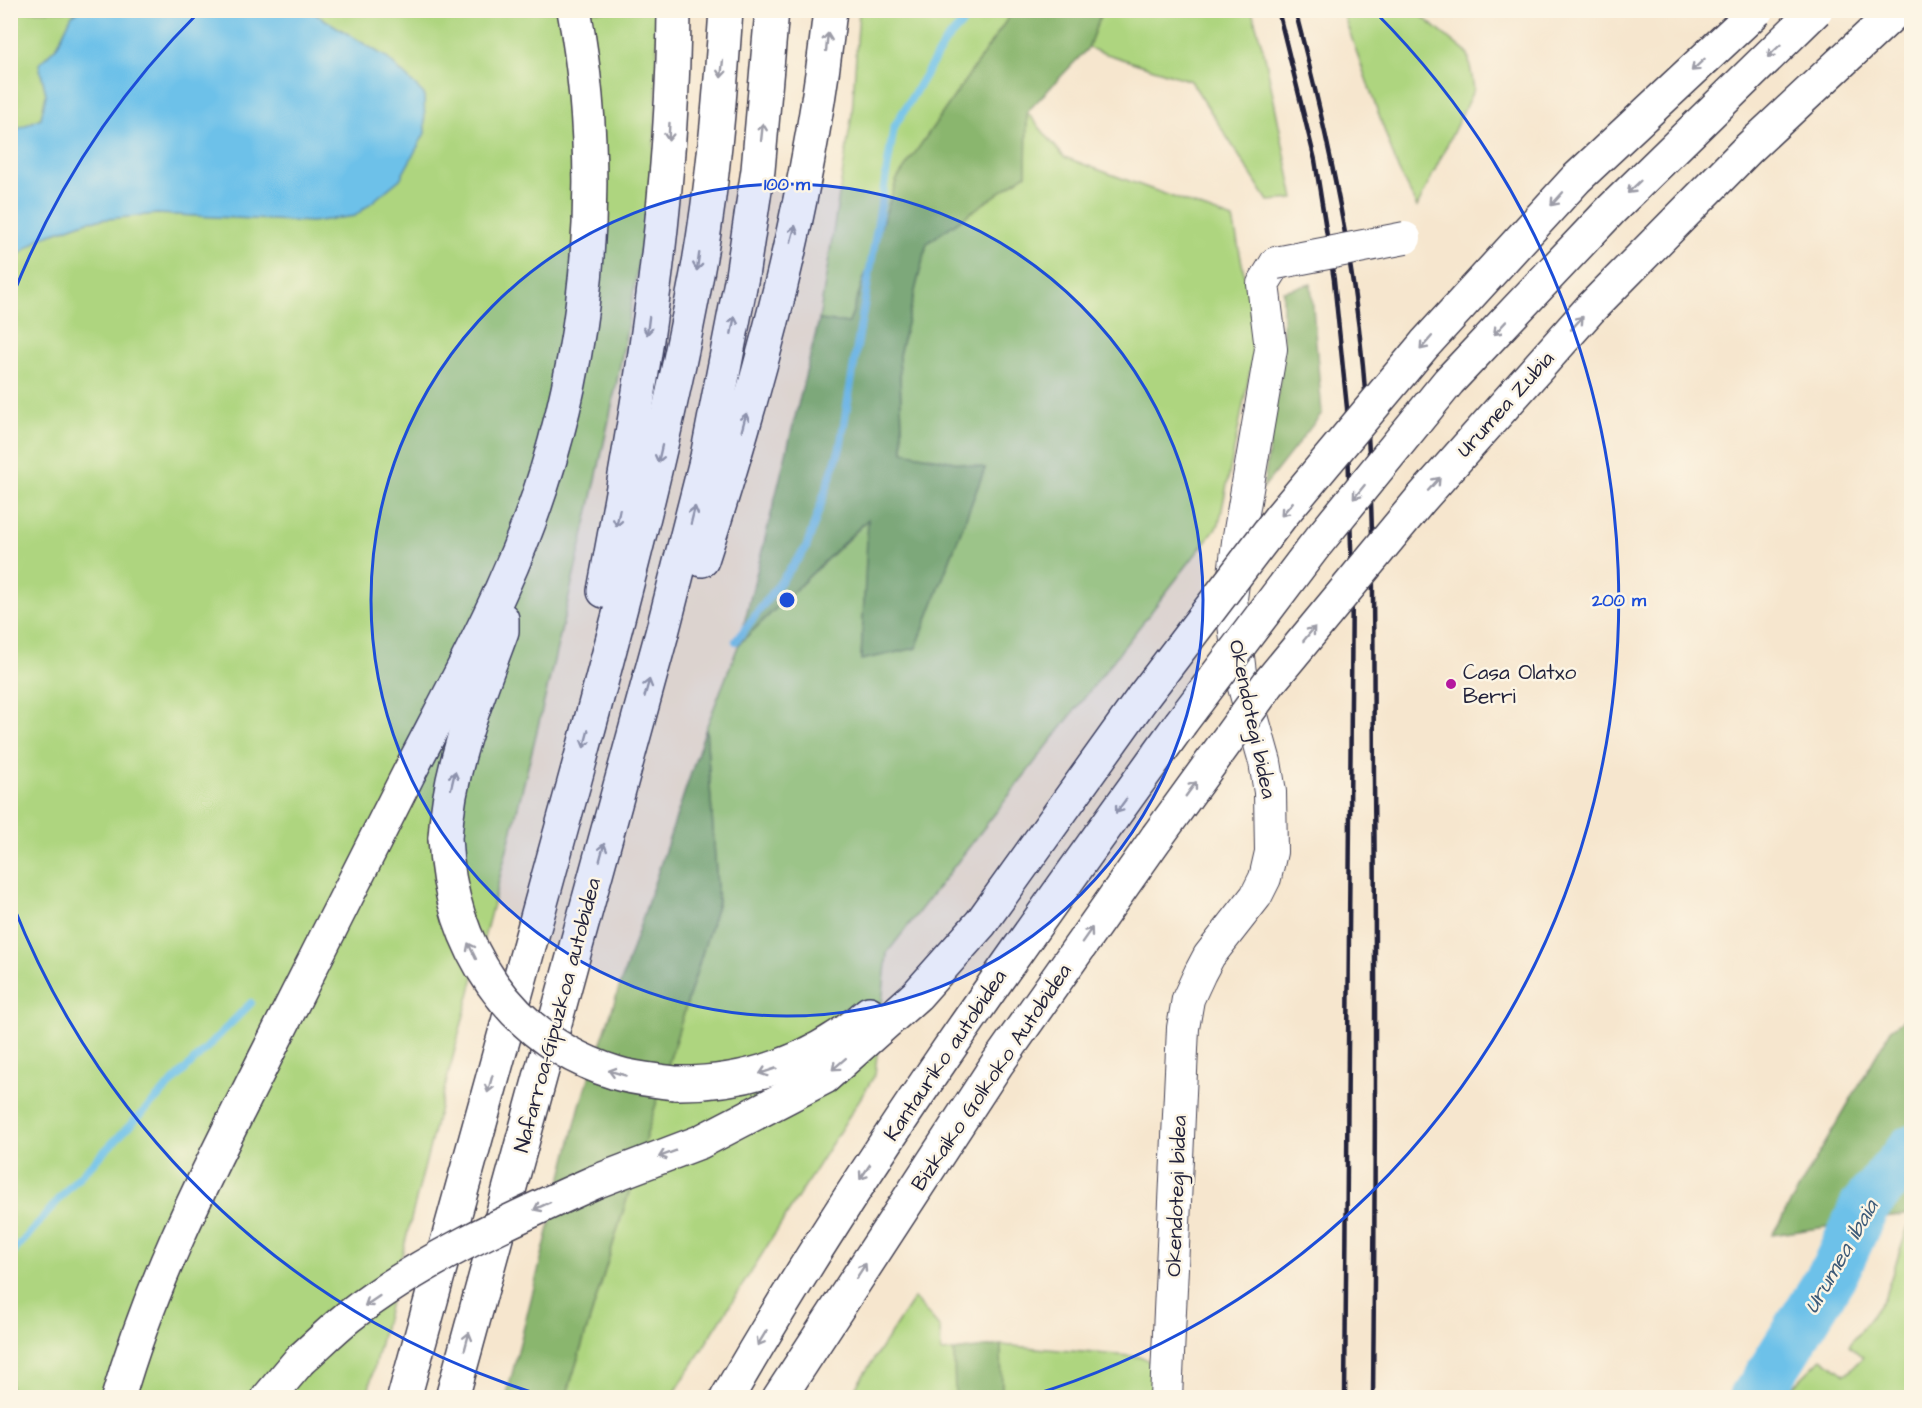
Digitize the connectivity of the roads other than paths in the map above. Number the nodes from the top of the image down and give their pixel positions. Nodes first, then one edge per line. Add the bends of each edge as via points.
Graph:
1 (574, 10) edge
2 (674, 10) edge
3 (726, 10) edge
4 (772, 10) edge
5 (830, 10) edge
6 (1757, 10) edge
7 (1816, 10) edge
8 (1898, 10) edge
9 (1405, 238) dead end
10 (503, 587) junction
11 (662, 633) junction
12 (602, 682) junction
13 (1084, 778) junction
14 (1157, 837) joint
15 (829, 1320) junction
16 (118, 1398) edge
17 (268, 1398) edge
18 (404, 1398) edge
19 (452, 1398) edge
20 (727, 1398) edge
21 (779, 1398) edge
22 (792, 1398) edge
23 (1166, 1398) edge

1 - 10 highway via 590,164 585,290 562,412
2 -> 12 highway via 666,186 629,458 597,630
3 -> 12 highway, Nafarroa-Gipuzkoa autobidea via 697,271 661,453
11 -> 4 highway, Nafarroa-Gipuzkoa autobidea via 707,457 742,276 758,170
11 -> 5 highway via 693,589 733,462 801,201 823,80
6 -> 13 highway, bridge via 1576,179 1425,344 1281,516
7 -> 20 highway, Kantauriko autobidea, bridge via 1612,209 1449,381 1313,548 1180,724 957,1034 836,1216
14 -> 8 highway, Urumea Zubia, bridge via 1268,684 1421,499 1590,309 1748,149
9 - 23 street, Okendotegi bidea, bridge via 1276,263 1263,284 1271,349 1231,599 1240,673 1270,792 1271,852 1256,896 1200,973 1188,999 1182,1028
13 -> 10 highway, bridge via 926,963 864,1018 806,1054 762,1073 704,1083 675,1083 616,1073 561,1048 512,1009 492,984 462,930 447,869 447,806 463,738 502,631
10 - 16 highway via 215,1156 143,1322
19 -> 11 highway, Nafarroa-Gipuzkoa autobidea
12 -> 18 highway, Nafarroa-Gipuzkoa autobidea
13 -> 17 highway, bridge via 981,923 917,996 825,1077 700,1142 595,1182 486,1232 414,1273 349,1316 300,1360
15 -> 14 highway, Bizkaiko Golkoko Autobidea via 997,1064
15 - 21 highway
15 - 22 highway

